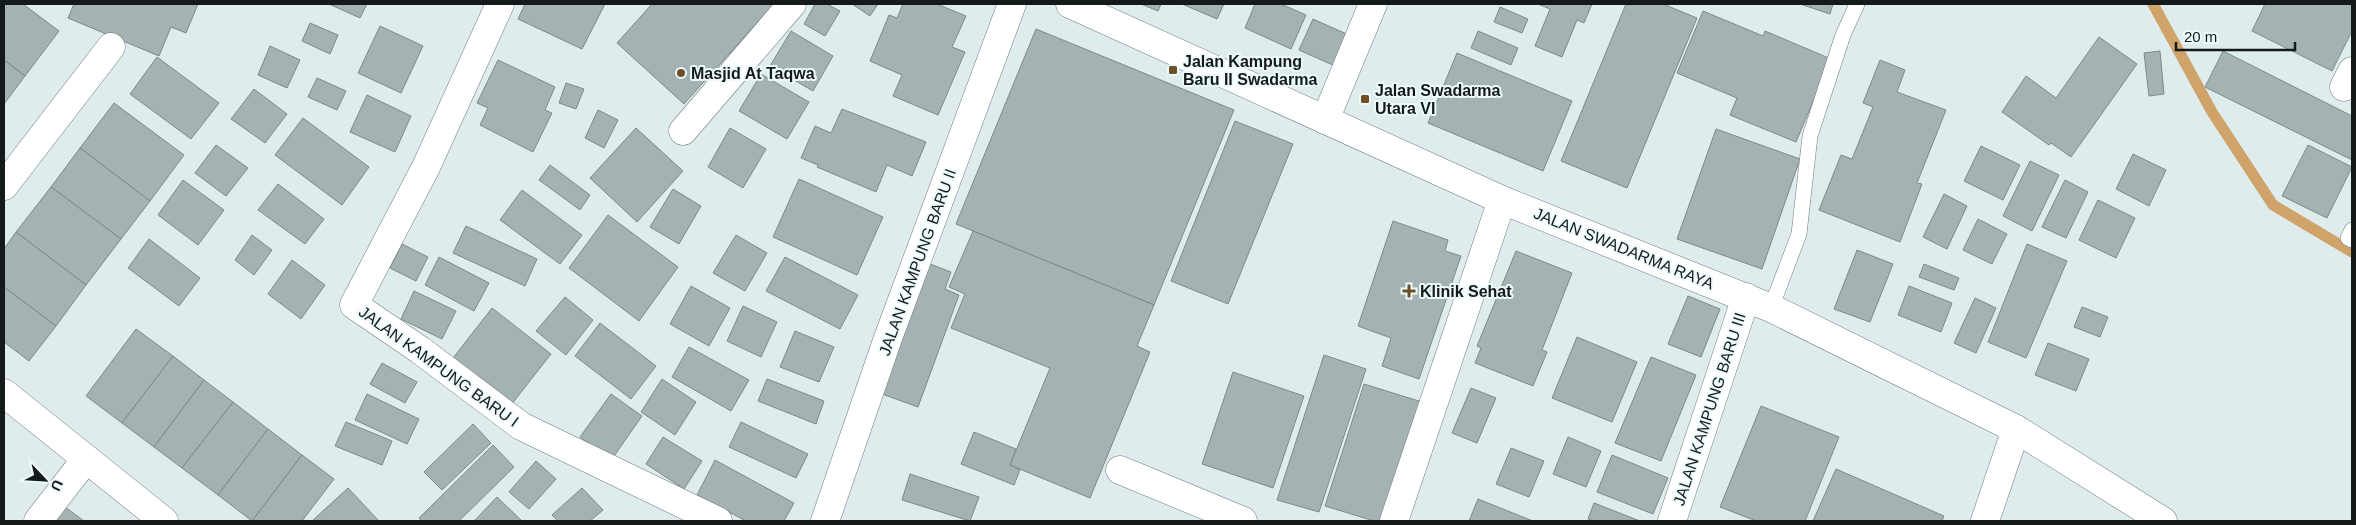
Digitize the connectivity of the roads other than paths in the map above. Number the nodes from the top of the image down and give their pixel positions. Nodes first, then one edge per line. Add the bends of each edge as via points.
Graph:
1 (500, 4) edge
2 (792, 4) edge
3 (1012, 4) edge
4 (1070, 4) edge
5 (1373, 4) edge
6 (1856, 4) edge
7 (111, 47) dead end
8 (1325, 120) junction
9 (683, 131) dead end
10 (4, 186) edge
11 (1502, 200) junction
12 (2352, 230) edge
13 (2352, 240) edge
14 (1746, 296) junction
15 (1771, 308) junction
16 (4, 393) edge
17 (2016, 430) junction
18 (86, 459) junction
19 (1120, 470) dead end
20 (38, 521) edge
21 (164, 521) edge
22 (718, 521) edge
23 (825, 521) edge
24 (1243, 521) edge
25 (1394, 521) edge
26 (1672, 521) edge
27 (1985, 521) edge
28 (2163, 521) edge

1 - 22 street, JALAN KAMPUNG BARU I via 426,167 354,305 420,350 520,426
2 - 9 street
3 - 23 street, JALAN KAMPUNG BARU II via 888,338
4 - 8 street, JALAN SWADARMA RAYA
5 - 8 street
6 - 15 lane via 1810,136 1799,234
7 - 10 street
8 - 11 street, JALAN SWADARMA RAYA
11 - 14 street, JALAN SWADARMA RAYA
11 - 25 street
12 - 13 lane via 2348,238
14 - 15 street, JALAN SWADARMA RAYA
14 - 26 street, JALAN KAMPUNG BARU III
15 - 17 street, JALAN SWADARMA RAYA
16 - 18 street
17 - 27 street
17 - 28 street, JALAN SWADARMA RAYA
18 - 20 street
18 - 21 street
19 - 24 street

